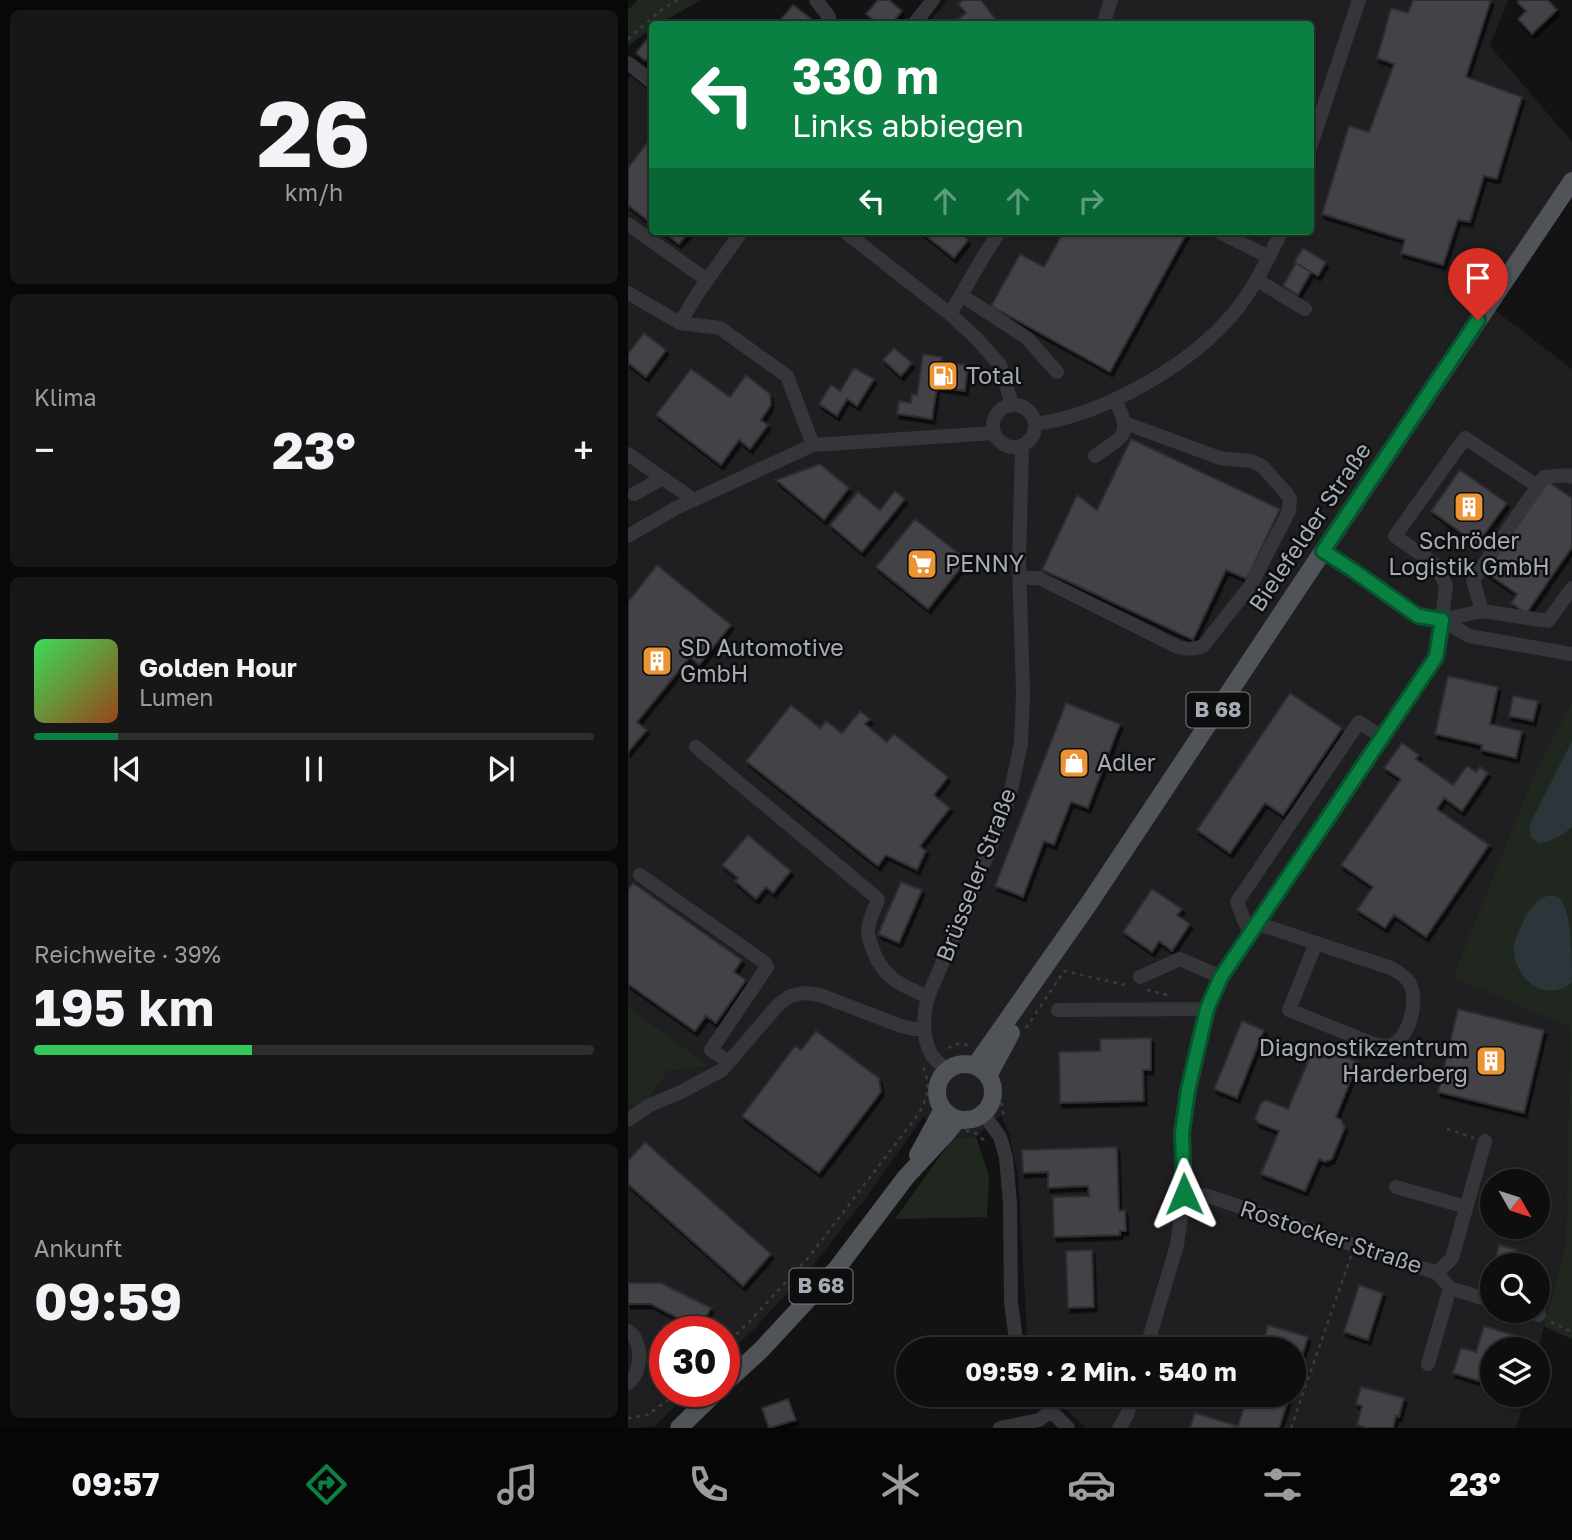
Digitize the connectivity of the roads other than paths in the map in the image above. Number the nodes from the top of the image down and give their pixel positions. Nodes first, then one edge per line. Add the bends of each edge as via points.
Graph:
1 (816, 0) edge
2 (933, 0) edge
3 (1111, 0) edge
4 (1359, 0) edge
5 (830, 21) edge
6 (916, 21) edge
7 (1104, 21) edge
8 (628, 63) edge
9 (649, 80) edge
10 (1315, 117) edge
11 (1572, 181) edge
12 (628, 224) edge
13 (739, 235) edge
14 (849, 235) edge
15 (998, 235) edge
16 (1225, 235) edge
17 (1280, 235) edge
18 (1269, 257) junction
19 (707, 280) junction
20 (1257, 280) junction
21 (628, 293) edge
22 (961, 295) junction
23 (1305, 309) dead end
24 (950, 314) junction
25 (680, 323) junction
26 (1057, 372) dead end
27 (1115, 398) junction
28 (1012, 405) junction
29 (1125, 423) junction
30 (1035, 424) junction
31 (994, 433) junction
32 (813, 445) junction
33 (1016, 446) junction
34 (628, 454) edge
35 (1095, 456) dead end
36 (1572, 477) edge
37 (663, 478) junction
38 (1530, 481) dead end
39 (634, 494) dead end
40 (694, 500) junction
41 (628, 536) edge
42 (1323, 551) junction
43 (1020, 578) junction
44 (1572, 588) edge
45 (1482, 611) junction
46 (1442, 620) junction
47 (1572, 654) edge
48 (1382, 737) junction
49 (696, 747) dead end
50 (640, 875) dead end
51 (1254, 926) junction
52 (1316, 943) junction
53 (1140, 977) dead end
54 (1221, 977) junction
55 (928, 997) junction
56 (1207, 1009) junction
57 (1058, 1010) dead end
58 (924, 1029) junction
59 (729, 1062) junction
60 (985, 1069) junction
61 (948, 1070) junction
62 (983, 1113) junction
63 (950, 1114) junction
64 (628, 1121) edge
65 (1485, 1141) road end
66 (1396, 1187) dead end
67 (1184, 1194) junction
68 (1466, 1207) junction
69 (1437, 1273) junction
70 (1450, 1288) junction
71 (1480, 1297) edge
72 (628, 1331) edge
73 (1016, 1337) edge
74 (1150, 1337) edge
75 (1428, 1364) dead end
76 (740, 1369) edge
77 (628, 1383) edge
78 (701, 1407) edge
79 (1048, 1407) edge
80 (1129, 1407) edge
81 (1051, 1411) junction
82 (679, 1428) edge
83 (1000, 1428) edge
84 (1068, 1428) edge
85 (1119, 1428) edge

1 - 5 street
2 - 6 street
3 - 7 street
4 - 10 street
8 - 9 street
11 - 42 main road, Bielefelder Straße / B 68
12 - 19 street
13 - 19 street
14 - 24 street
15 - 22 street
16 - 18 street
17 - 18 street
18 - 20 street
19 - 25 street
20 - 23 street
20 - 27 street via 1234,314 1200,347 1164,374
21 - 25 street
22 - 24 street
22 - 26 street via 1027,338
24 - 28 street via 1000,365
25 - 32 street via 720,328 787,376
27 - 29 street
27 - 30 street via 1059,421
28 - 30 street via 1025,408
28 - 31 street via 996,415
29 - 35 street via 1119,439
29 - 43 street via 1220,458 1251,461 1262,466 1287,493 1289,511 1251,585 1203,646 1187,649 1039,578
30 - 33 street via 1032,437
31 - 32 street
31 - 33 street via 1003,444
32 - 40 street
33 - 43 street, Brüsseler Straße via 1019,502 1013,562
34 - 37 street
36 - 45 street via 1544,477 1473,580
37 - 39 street
37 - 40 street
38 - 46 street via 1465,438 1395,536 1436,565 1446,585
40 - 41 street
42 - 46 street via 1418,616
42 - 60 main road, Bielefelder Straße / B 68 via 1090,902 996,1059
43 - 55 street, Brüsseler Straße via 1029,675 1010,795
44 - 45 street via 1548,621
45 - 46 street
46 - 47 street via 1469,636
46 - 48 street via 1436,657
48 - 51 street
48 - 51 street via 1359,722 1237,902 1245,923
49 - 55 street via 878,900 868,929 876,957 885,973
50 - 59 street via 767,967 711,1050
51 - 52 street
51 - 54 street
52 - 52 street via 1402,974 1414,996 1413,1009 1396,1042 1376,1045 1289,1010
53 - 54 street via 1180,959
54 - 56 street
55 - 58 street, Brüsseler Straße
56 - 57 street
56 - 67 street via 1182,1133
58 - 59 street via 901,1026 804,993 778,1004
58 - 61 street via 932,1055
59 - 64 street
60 - 61 main road via 961,1065
60 - 62 main road via 993,1091
61 - 63 main road via 937,1093
62 - 63 main road via 967,1120
62 - 73 street via 1000,1137 1006,1157
63 - 76 main road, B 68 via 838,1267
65 - 68 street, Rostocker Straße
66 - 68 street
67 - 69 street, Rostocker Straße via 1208,1196
67 - 74 street via 1177,1245
68 - 69 street, Rostocker Straße via 1452,1258
69 - 70 street, Rostocker Straße
70 - 71 street, Rostocker Straße
70 - 75 street, Rostocker Straße
72 - 77 street via 638,1343 638,1371
78 - 82 main road
79 - 81 street
80 - 85 street
81 - 83 street via 1039,1420
81 - 84 street

